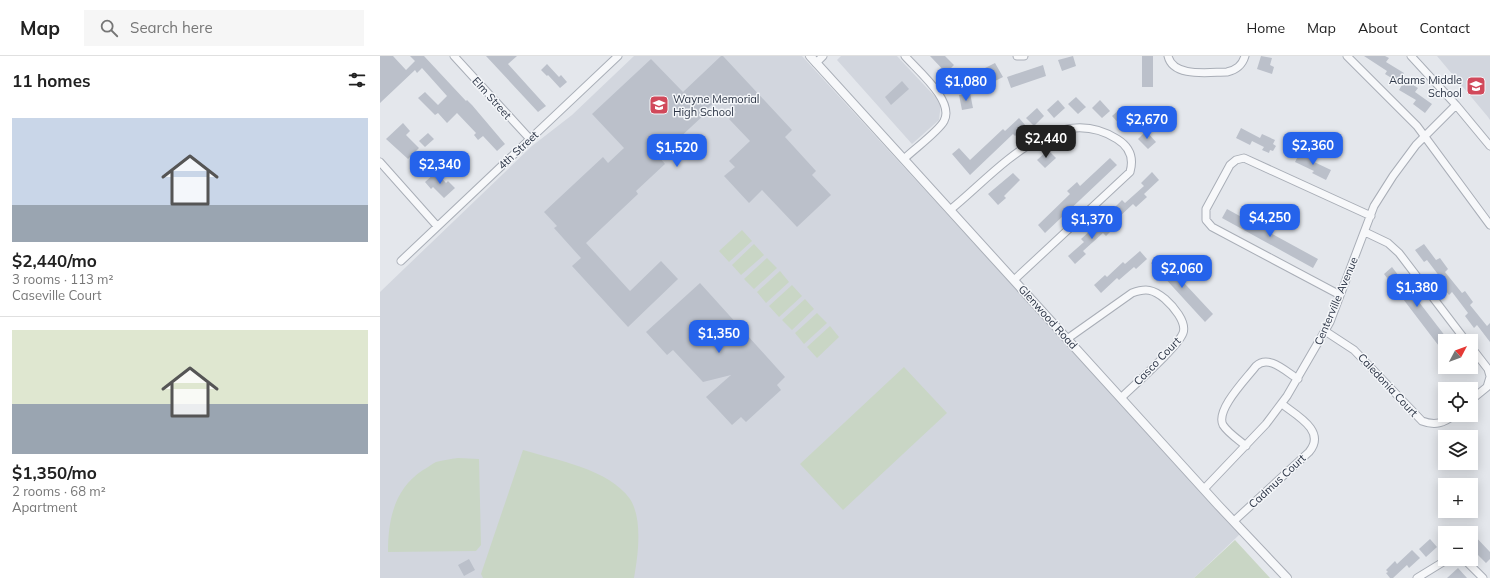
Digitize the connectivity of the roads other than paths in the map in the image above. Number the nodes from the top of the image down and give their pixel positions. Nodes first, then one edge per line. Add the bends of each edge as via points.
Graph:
1 (454, 56) edge
2 (618, 56) edge
3 (810, 56) edge
4 (823, 56) edge
5 (905, 56) edge
6 (1017, 56) edge
7 (1024, 56) edge
8 (1168, 56) edge
9 (1245, 56) edge
10 (1347, 56) edge
11 (1411, 56) edge
12 (816, 63) junction
13 (1456, 105) junction
14 (1425, 136) junction
15 (530, 139) junction
16 (1490, 146) edge
17 (904, 159) junction
18 (380, 162) edge
19 (950, 210) junction
20 (1371, 216) junction
21 (1490, 224) edge
22 (437, 226) junction
23 (1364, 232) junction
24 (401, 260) dead end
25 (1014, 280) junction
26 (1340, 296) junction
27 (1325, 331) junction
28 (1461, 334) edge
29 (1067, 339) junction
30 (1478, 356) edge
31 (1490, 376) edge
32 (1298, 379) junction
33 (1478, 394) edge
34 (1121, 398) junction
35 (1282, 404) junction
36 (1443, 422) edge
37 (1246, 446) junction
38 (1204, 489) junction
39 (1234, 521) junction
40 (1438, 565) edge
41 (1471, 566) edge
42 (1287, 578) edge
43 (1417, 578) edge
44 (1483, 578) edge

1 - 15 street, Elm Street
2 - 15 street, 4th Street
3 - 12 street, Glenwood Road
4 - 12 street
5 - 17 street via 944,100 947,111 942,124
6 - 7 street
8 - 9 street via 1172,64 1180,70 1227,72 1240,66
10 - 14 street
11 - 13 street
12 - 17 street, Glenwood Road
13 - 14 street, Centerville Avenue
13 - 16 street
14 - 20 street, Centerville Avenue via 1393,176
14 - 21 street
15 - 22 street, 4th Street
17 - 19 street, Glenwood Road
18 - 22 street
19 - 25 street, Glenwood Road
19 - 25 street via 1012,156 1057,131 1092,129 1109,134 1124,143 1132,159 1130,172
20 - 23 street, Centerville Avenue
20 - 26 street via 1244,158 1230,165 1206,209 1206,220 1212,227
22 - 24 street, 4th Street
23 - 26 street, Centerville Avenue
23 - 28 street via 1388,243 1399,253
25 - 29 street, Glenwood Road
26 - 27 street, Centerville Avenue
27 - 32 street, Centerville Avenue
27 - 36 street, Caledonia Court via 1354,350 1422,421 1438,424
29 - 34 street, Glenwood Road
29 - 34 street, Casco Court via 1132,293 1150,289 1167,301 1177,312 1183,325 1183,333 1173,347
30 - 31 street
31 - 33 street via 1487,387
32 - 35 street, Centerville Avenue
32 - 37 street via 1271,362 1262,362 1256,366 1224,407 1221,416 1223,425
34 - 38 street, Glenwood Road
35 - 37 street, Centerville Avenue
35 - 39 street, Cadmus Court via 1310,427 1314,435 1313,445 1309,452
37 - 38 street, Centerville Avenue
38 - 39 street, Glenwood Road
39 - 42 street, Glenwood Road
40 - 43 street
41 - 44 street

